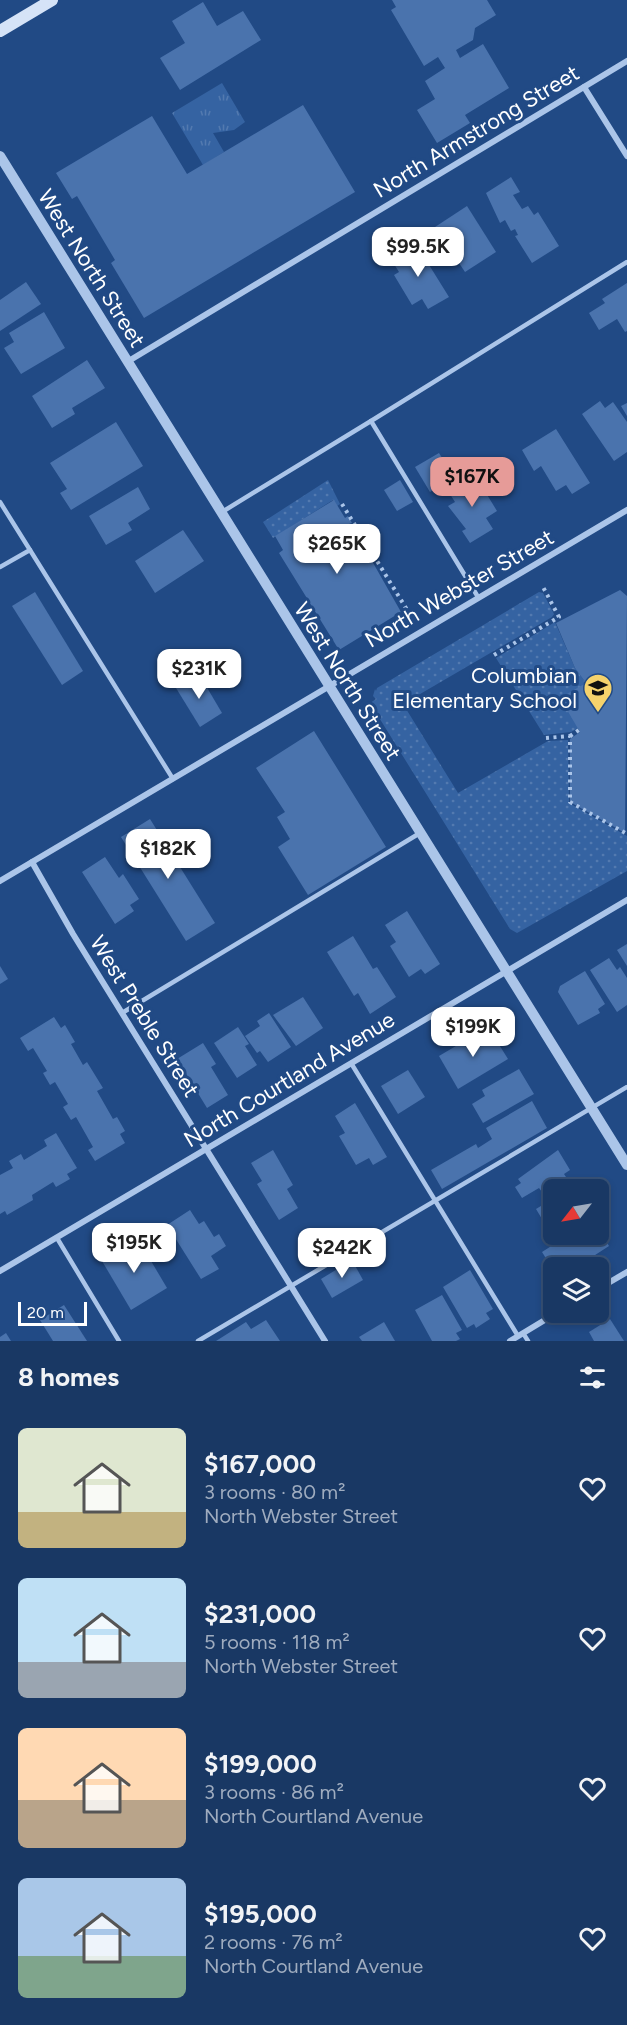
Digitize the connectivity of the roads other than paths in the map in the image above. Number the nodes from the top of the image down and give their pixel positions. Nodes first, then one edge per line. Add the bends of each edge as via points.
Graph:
1 (52, 0) edge
2 (0, 32) edge
3 (627, 61) edge
4 (584, 87) junction
5 (0, 156) edge
6 (627, 156) edge
7 (627, 262) edge
8 (127, 362) junction
9 (371, 421) junction
10 (0, 502) edge
11 (627, 510) edge
12 (220, 514) junction
13 (30, 550) junction
14 (0, 567) edge
15 (478, 597) junction
16 (328, 685) junction
17 (173, 779) junction
18 (420, 833) junction
19 (32, 862) junction
20 (0, 881) edge
21 (627, 900) edge
22 (507, 971) junction
23 (122, 1013) junction
24 (351, 1063) junction
25 (627, 1087) edge
26 (592, 1108) junction
27 (207, 1149) junction
28 (627, 1165) edge
29 (435, 1201) junction
30 (57, 1238) junction
31 (0, 1271) edge
32 (627, 1272) edge
33 (609, 1283) edge
34 (291, 1286) junction
35 (543, 1321) edge
36 (521, 1335) junction
37 (119, 1341) edge
38 (198, 1341) edge
39 (325, 1341) edge
40 (510, 1341) edge
41 (528, 1341) edge

1 - 2 main road
3 - 4 street, North Armstrong Street
4 - 6 street
4 - 8 street, North Armstrong Street
5 - 8 street, West North Street
7 - 9 lane
8 - 12 street, West North Street
9 - 12 lane
9 - 15 lane
10 - 13 lane
11 - 15 street, North Webster Street
12 - 16 street, West North Street
13 - 14 lane
13 - 17 lane
15 - 16 street, North Webster Street
16 - 17 street, North Webster Street
16 - 18 street, West North Street
17 - 19 street, North Webster Street
18 - 22 street, West North Street
18 - 23 lane
19 - 20 street, North Webster Street
19 - 23 street, West Preble Street
21 - 22 street, North Courtland Avenue
22 - 24 street, North Courtland Avenue
22 - 26 street, West North Street
23 - 27 street, West Preble Street
24 - 27 street, North Courtland Avenue
24 - 29 lane
25 - 26 lane
26 - 28 street, West North Street
26 - 29 lane
27 - 30 street, North Courtland Avenue
27 - 34 street, West Preble Street
29 - 34 lane
29 - 36 lane
30 - 31 street, North Courtland Avenue
30 - 37 lane
32 - 33 street
34 - 38 lane
34 - 39 street, West Preble Street
35 - 36 street
36 - 40 street
36 - 41 lane

